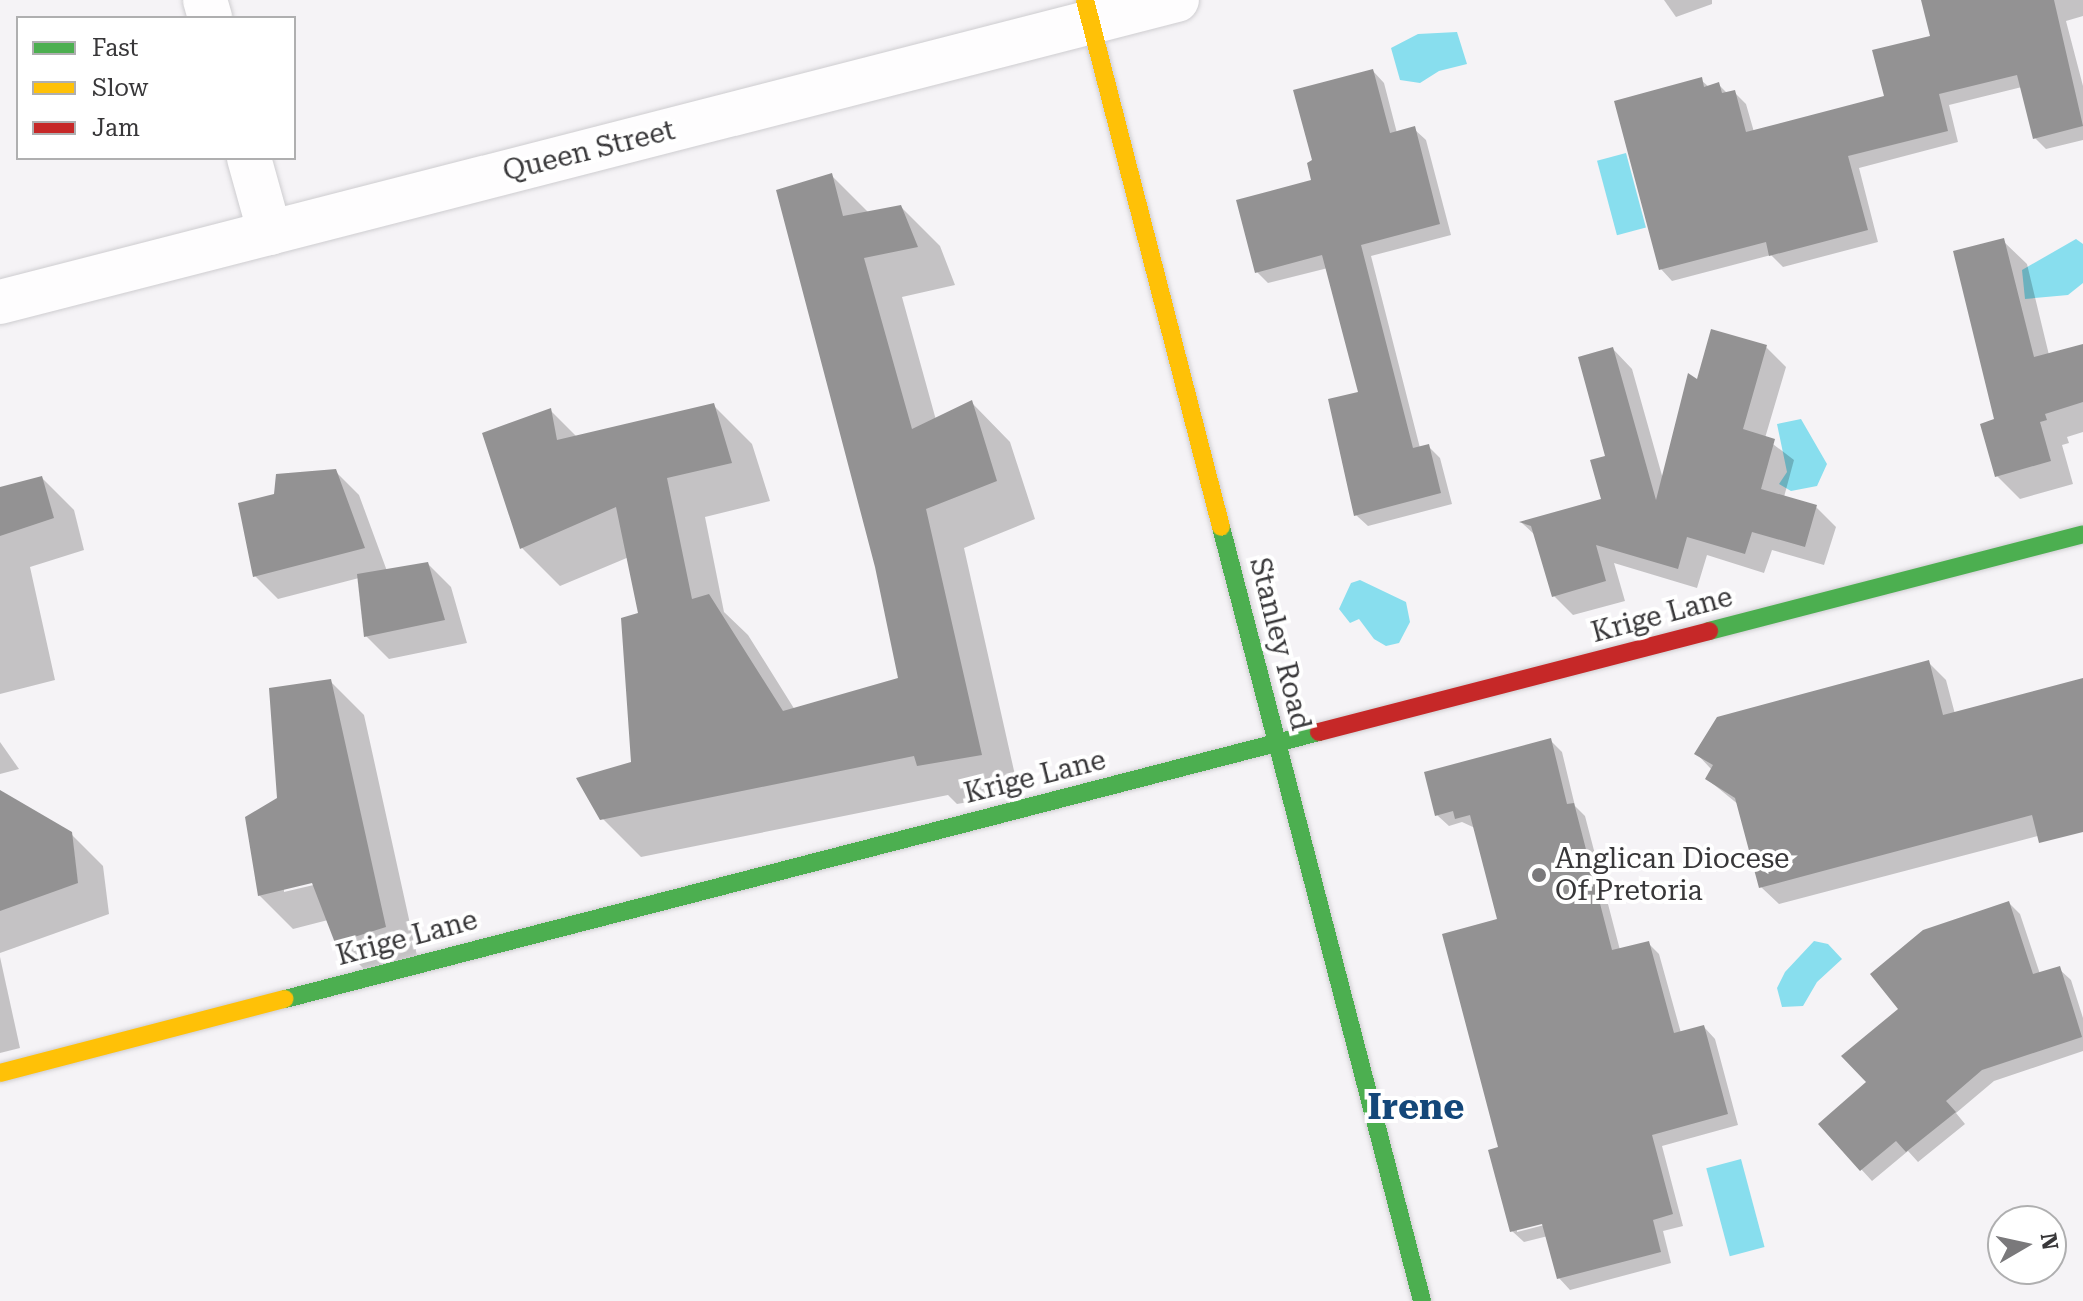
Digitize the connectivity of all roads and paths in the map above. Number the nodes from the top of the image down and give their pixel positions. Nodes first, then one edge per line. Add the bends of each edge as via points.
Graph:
1 (1177, 0) edge
2 (1088, 11) edge
3 (250, 160) edge
4 (270, 233) junction
5 (0, 302) edge
6 (2083, 534) edge
7 (1277, 743) junction
8 (0, 1073) edge
9 (1422, 1301) edge

1 - 2 street, Queen Street
2 - 4 street, Queen Street
2 - 7 street, Stanley Road
3 - 4 street
4 - 5 street, Queen Street
6 - 7 street, Krige Lane
7 - 8 street, Krige Lane
7 - 9 street, Stanley Road

